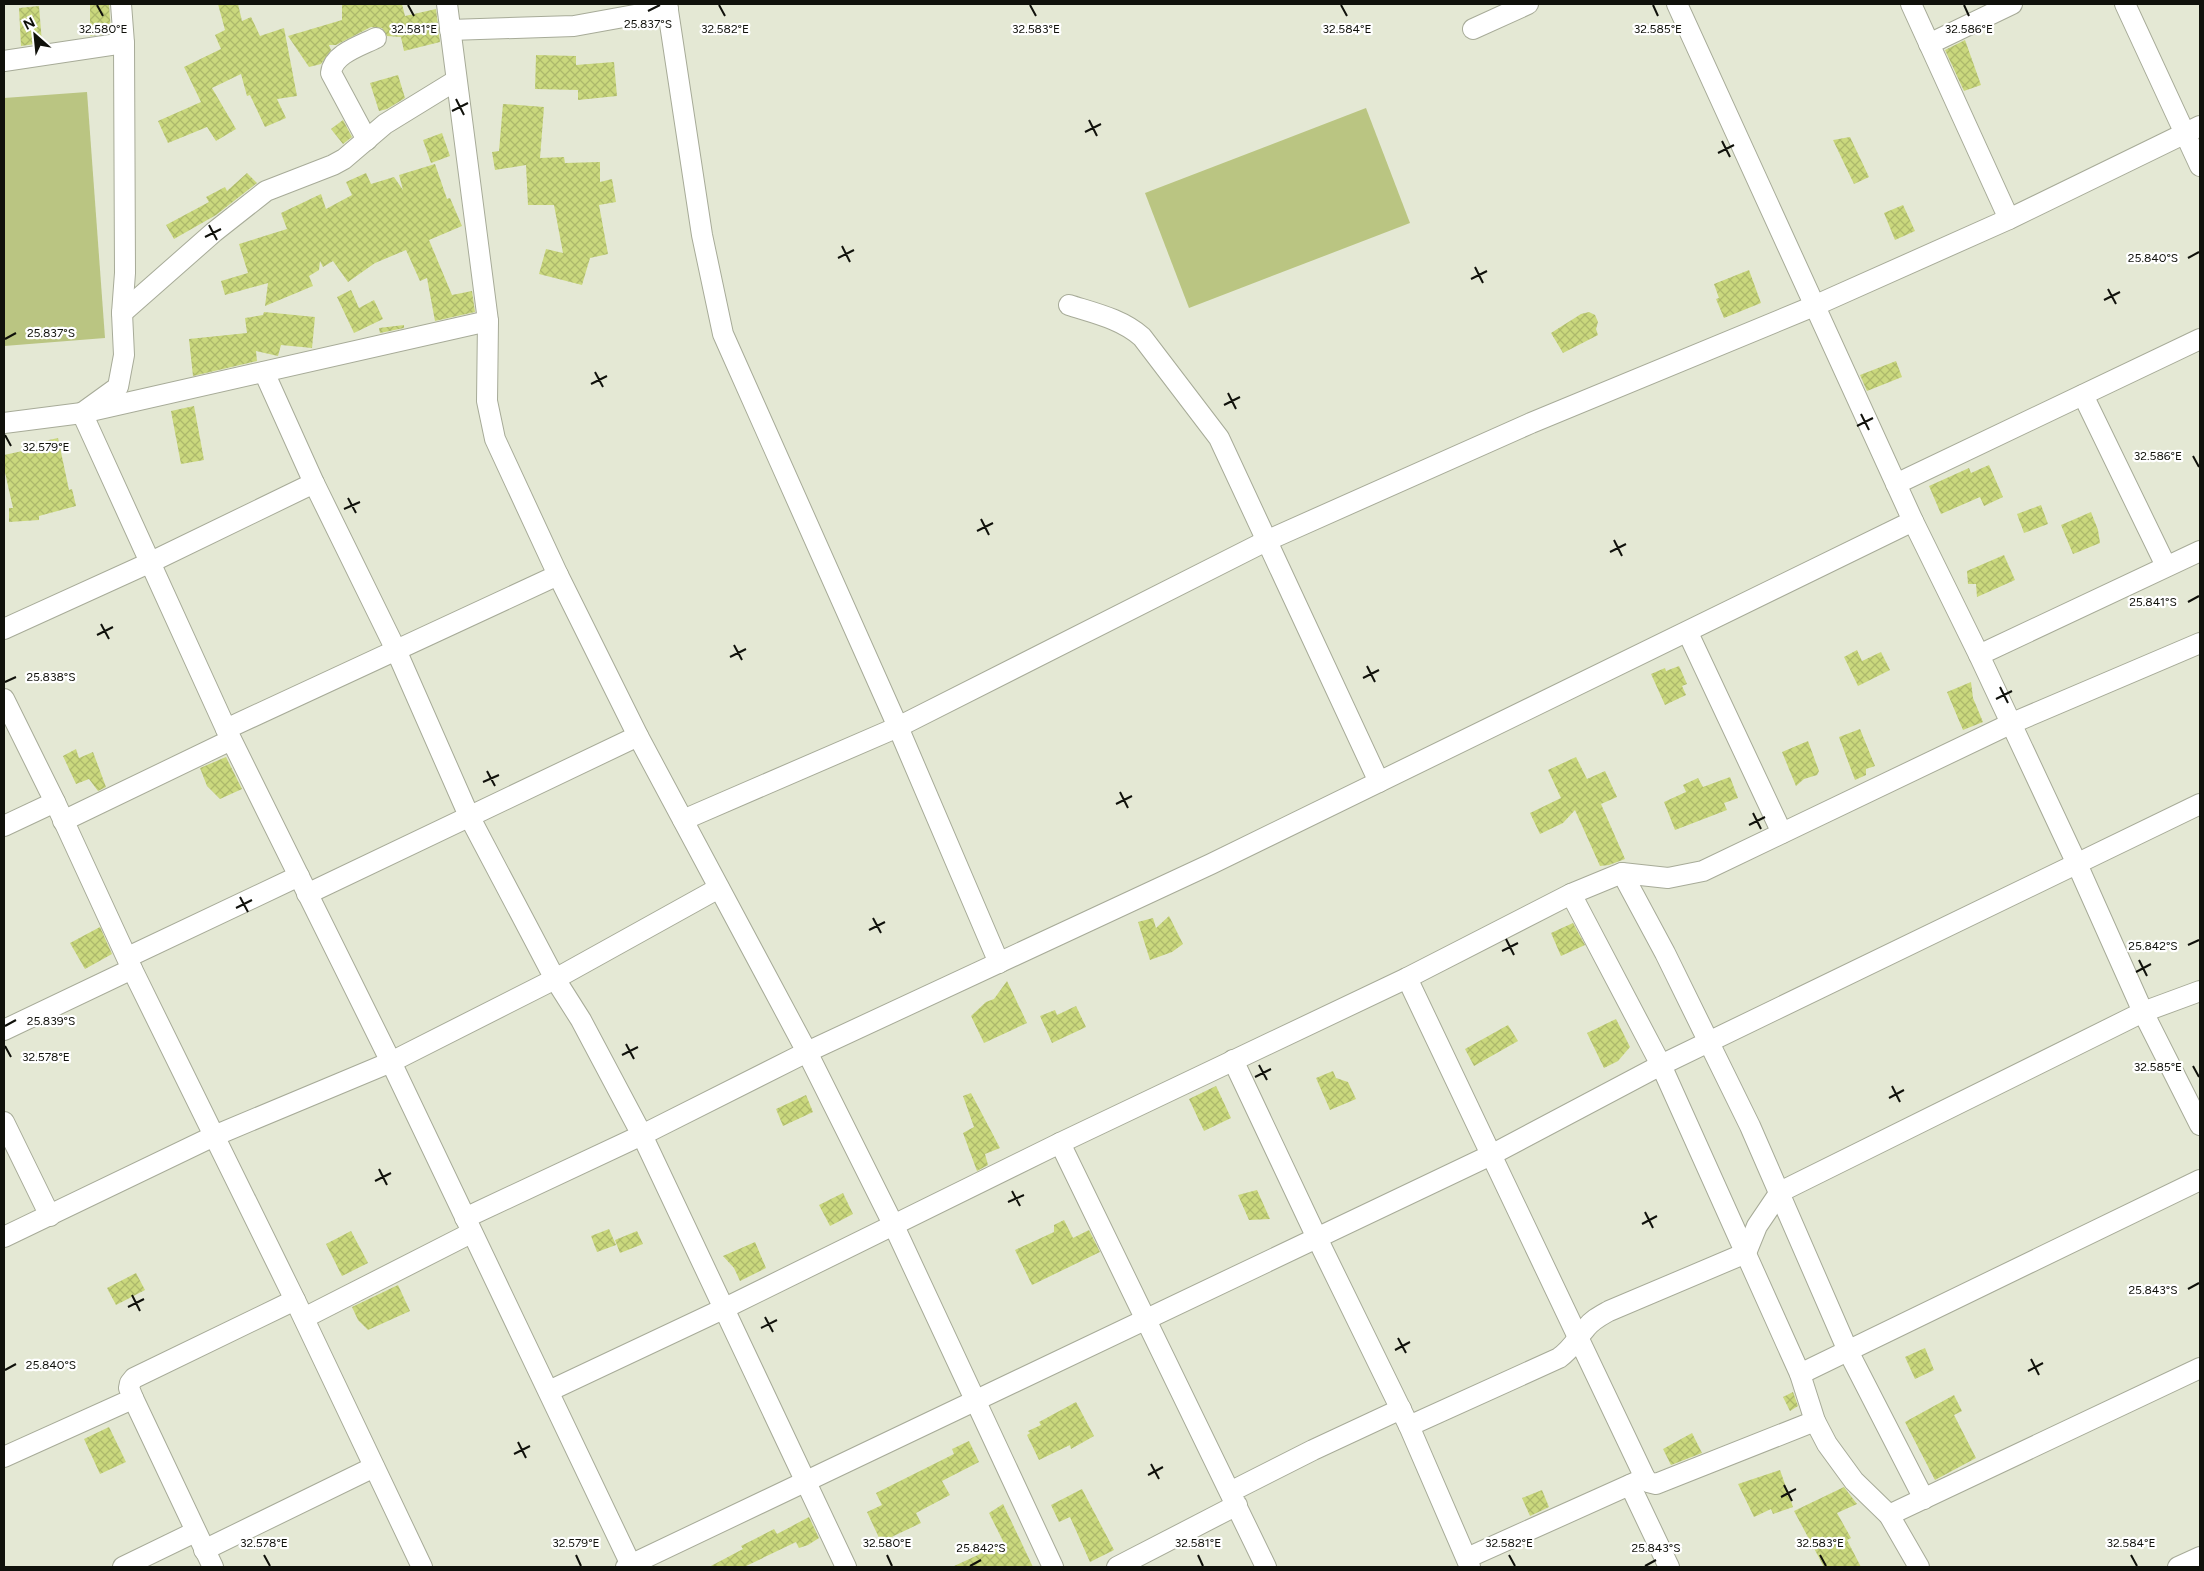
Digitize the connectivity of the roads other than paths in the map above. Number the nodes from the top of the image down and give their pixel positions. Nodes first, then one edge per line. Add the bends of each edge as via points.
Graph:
1 (121, 4) edge
2 (447, 4) edge
3 (1528, 4) edge
4 (1677, 4) edge
5 (1911, 4) edge
6 (2012, 4) edge
7 (2125, 4) edge
8 (668, 6) edge
9 (1473, 29) dead end
10 (450, 30) junction
11 (376, 38) dead end
12 (124, 43) junction
13 (1929, 44) junction
14 (4, 61) edge
15 (456, 81) junction
16 (2192, 130) edge
17 (367, 140) junction
18 (2200, 166) edge
19 (2010, 219) junction
20 (1069, 305) dead end
21 (1814, 306) junction
22 (122, 313) junction
23 (488, 321) junction
24 (2200, 339) edge
25 (264, 372) junction
26 (2083, 395) junction
27 (82, 413) junction
28 (4, 423) edge
29 (314, 483) junction
30 (1896, 484) junction
31 (1913, 521) junction
32 (1266, 541) junction
33 (2200, 551) edge
34 (149, 563) junction
35 (2166, 566) junction
36 (558, 575) junction
37 (4, 630) edge
38 (1688, 633) junction
39 (2200, 643) edge
40 (396, 650) junction
41 (1979, 655) junction
42 (4, 699) edge
43 (2010, 724) junction
44 (898, 727) junction
45 (229, 734) junction
46 (638, 736) junction
47 (1379, 782) junction
48 (54, 802) junction
49 (2200, 804) edge
50 (469, 816) junction
51 (683, 820) junction
52 (63, 821) junction
53 (4, 826) edge
54 (1782, 833) junction
55 (2076, 864) junction
56 (1622, 873) junction
57 (303, 885) junction
58 (719, 888) junction
59 (1571, 894) junction
60 (130, 963) junction
61 (999, 963) junction
62 (1406, 978) junction
63 (555, 979) junction
64 (2200, 991) edge
65 (2143, 1012) junction
66 (4, 1030) edge
67 (1709, 1042) junction
68 (807, 1052) junction
69 (1233, 1060) junction
70 (391, 1062) junction
71 (1661, 1065) junction
72 (4, 1122) edge
73 (2200, 1125) edge
74 (642, 1135) junction
75 (214, 1136) junction
76 (1060, 1143) junction
77 (1491, 1155) junction
78 (2200, 1180) edge
79 (1780, 1192) junction
80 (50, 1216) junction
81 (468, 1225) junction
82 (894, 1226) junction
83 (4, 1237) edge
84 (1317, 1238) junction
85 (1746, 1252) junction
86 (296, 1300) junction
87 (723, 1309) junction
88 (304, 1318) junction
89 (1147, 1320) junction
90 (1579, 1337) junction
91 (1848, 1351) junction
92 (2200, 1368) edge
93 (1800, 1374) junction
94 (549, 1391) junction
95 (133, 1398) junction
96 (976, 1401) junction
97 (1405, 1418) junction
98 (1815, 1421) junction
99 (4, 1457) edge
100 (374, 1467) junction
101 (1638, 1481) junction
102 (805, 1483) junction
103 (1234, 1498) junction
104 (1924, 1499) junction
105 (1889, 1515) junction
106 (195, 1532) junction
107 (2200, 1557) edge
108 (209, 1559) edge
109 (1468, 1563) edge
110 (630, 1566) edge
111 (1917, 1566) edge
112 (122, 1567) edge
113 (422, 1567) edge
114 (846, 1567) edge
115 (1053, 1567) edge
116 (1117, 1567) edge
117 (1266, 1567) edge
118 (1669, 1567) edge
119 (2178, 1567) edge

1 - 12 street
2 - 10 street
3 - 9 street
4 - 21 street
5 - 13 street
6 - 13 street
7 - 16 street
8 - 10 street via 574,26
8 - 44 street via 702,235 723,334
10 - 15 street
11 - 17 street via 340,56 332,65 331,73
12 - 14 street
12 - 22 street via 125,273
13 - 19 street
15 - 17 street via 403,112
15 - 23 street
16 - 18 street
16 - 19 street
17 - 22 street via 333,165 266,191
19 - 21 street
20 - 32 street via 1108,317 1142,337 1218,438
21 - 30 street
21 - 32 street via 1531,423
22 - 27 street via 124,355 118,387
23 - 25 street
23 - 36 street via 487,401 495,439
24 - 26 street
25 - 27 street
25 - 29 street
26 - 30 street
26 - 35 street
27 - 28 street
27 - 34 street
29 - 34 street
29 - 40 street
30 - 31 street
31 - 38 street
31 - 41 street
32 - 44 street
32 - 47 street
33 - 35 street
34 - 37 street
34 - 45 street
35 - 41 street
36 - 40 street
36 - 46 street
38 - 47 street
38 - 54 street
39 - 43 street
40 - 45 street
40 - 50 street
41 - 43 street
42 - 48 street
43 - 54 street
43 - 55 street
44 - 51 street
44 - 61 street
45 - 52 street
45 - 57 street
46 - 50 street
46 - 51 street
47 - 61 street
48 - 52 street
48 - 53 street
49 - 55 street
50 - 57 street
50 - 63 street
51 - 58 street
52 - 60 street
54 - 56 street via 1703,871 1668,878
55 - 65 street
55 - 67 street
56 - 59 street
56 - 67 street
57 - 60 street
57 - 70 street
58 - 63 street
58 - 68 street
59 - 62 street
59 - 71 street
60 - 66 street
60 - 75 street
61 - 68 street
62 - 69 street
62 - 77 street
63 - 70 street
63 - 74 street via 581,1020
64 - 65 street
65 - 73 street
65 - 79 street
67 - 71 street
67 - 79 street
68 - 74 street
68 - 82 street
69 - 76 street
69 - 84 street
70 - 75 street
70 - 81 street
71 - 77 street
71 - 85 street
72 - 80 street
74 - 81 street
74 - 87 street
75 - 80 street
75 - 86 street
76 - 82 street
76 - 89 street
77 - 84 street
77 - 90 street
78 - 91 street
79 - 85 street
79 - 91 street
80 - 83 street
81 - 88 street
81 - 94 street
82 - 87 street
82 - 96 street
84 - 89 street
84 - 97 street
85 - 90 street via 1609,1311 1594,1319
85 - 93 street
86 - 88 street
86 - 95 street via 134,1378 129,1388
87 - 94 street
87 - 102 street
88 - 100 street
89 - 96 street
89 - 103 street
90 - 97 street via 1574,1346 1559,1358
90 - 101 street
91 - 93 street
91 - 104 street
92 - 104 street
93 - 98 street
94 - 110 street
95 - 99 street
95 - 106 street
96 - 102 street
96 - 115 street
97 - 103 street via 1313,1450
97 - 109 street
98 - 101 street via 1661,1483
98 - 105 street via 1842,1466
100 - 108 street
100 - 113 street
101 - 109 street
101 - 118 street
102 - 110 street
102 - 114 street
103 - 116 street
103 - 117 street
104 - 105 street
105 - 111 street
106 - 108 street
106 - 112 street
107 - 119 street

